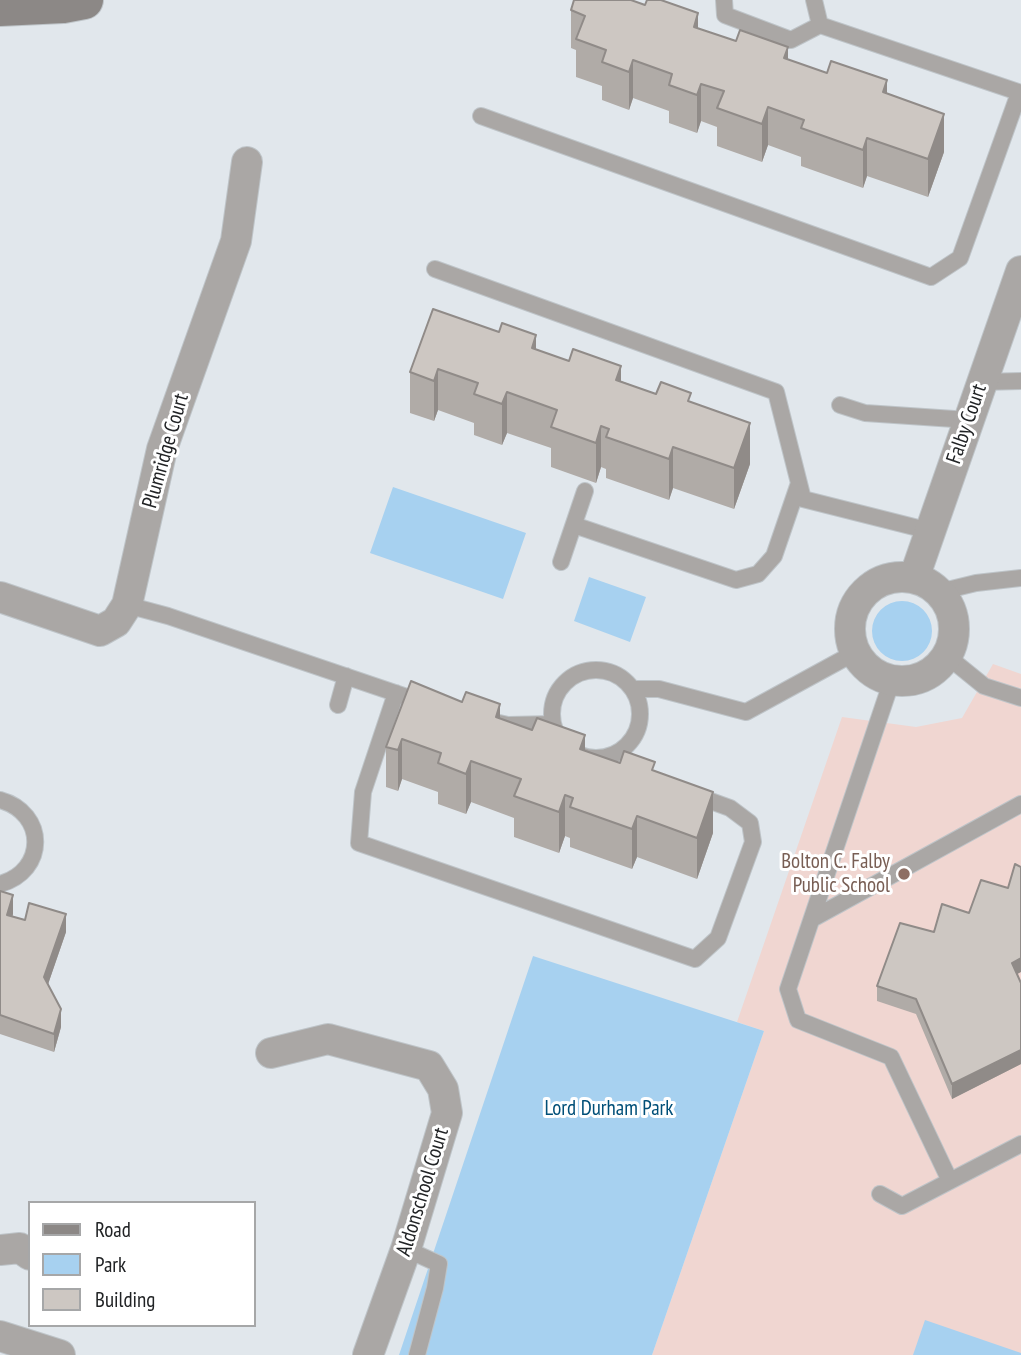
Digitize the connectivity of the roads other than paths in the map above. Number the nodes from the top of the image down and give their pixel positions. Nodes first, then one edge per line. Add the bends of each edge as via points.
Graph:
1 (83, 0) edge
2 (724, 0) edge
3 (814, 0) edge
4 (0, 7) edge
5 (820, 25) junction
6 (1020, 93) edge
7 (481, 117) dead end
8 (247, 162) dead end
9 (435, 268) dead end
10 (1021, 271) edge
11 (1021, 381) edge
12 (982, 382) junction
13 (840, 405) dead end
14 (969, 420) junction
15 (799, 482) junction
16 (585, 491) edge
17 (574, 525) junction
18 (930, 531) junction
19 (561, 562) dead end
20 (914, 578) junction
21 (1021, 578) edge
22 (939, 592) junction
23 (0, 597) edge
24 (127, 605) junction
25 (856, 652) junction
26 (947, 656) junction
27 (346, 676) junction
28 (892, 680) junction
29 (632, 689) junction
30 (396, 693) junction
31 (1021, 698) edge
32 (421, 701) edge
33 (338, 705) dead end
34 (483, 718) edge
35 (553, 724) junction
36 (593, 758) junction
37 (626, 770) edge
38 (678, 789) edge
39 (0, 800) edge
40 (1021, 804) edge
41 (0, 884) edge
42 (811, 919) junction
43 (271, 1053) dead end
44 (1021, 1144) edge
45 (950, 1181) junction
46 (880, 1194) dead end
47 (406, 1249) junction
48 (0, 1250) edge
49 (28, 1254) edge
50 (0, 1336) edge
51 (46, 1342) edge
52 (368, 1355) edge
53 (417, 1355) edge

1 - 4 main road
2 - 5 lane via 725,15 791,40
3 - 5 lane
5 - 6 lane
6 - 7 lane via 960,258 931,277
8 - 24 street, Plumridge Court via 236,241 162,449
9 - 15 lane via 776,392
10 - 12 street, Falby Court
11 - 12 lane
12 - 14 street, Falby Court
13 - 14 lane via 865,413
14 - 18 street, Falby Court
15 - 17 lane via 774,556 758,574 737,580
15 - 18 lane via 803,499
16 - 17 lane
17 - 19 lane
18 - 20 street, Falby Court
20 - 22 street
20 - 25 street via 892,578 862,595 850,627
21 - 22 lane
22 - 26 street via 954,622
23 - 24 street via 100,631 116,622
24 - 27 lane
25 - 28 street via 866,667
25 - 29 lane via 746,712 659,689
26 - 28 street via 924,677
26 - 31 lane via 985,686
27 - 30 lane
27 - 33 lane
28 - 42 lane
29 - 35 lane via 608,672 578,674 556,695
29 - 36 lane via 640,716 637,730 619,751
30 - 32 lane
30 - 38 lane via 363,792 359,844 695,959 718,938 753,842 750,823 730,808
34 - 35 lane via 508,725
35 - 36 lane via 567,748
36 - 37 lane
39 - 41 lane via 15,804 31,820 36,842 30,864 14,880
40 - 42 lane
42 - 45 lane via 788,989 798,1020 891,1057
43 - 47 street, Aldonschool Court via 328,1039 429,1066 443,1089 447,1113
44 - 45 lane
45 - 46 lane via 902,1206
47 - 52 street, Aldonschool Court
47 - 53 lane via 439,1264
48 - 49 street via 20,1248
50 - 51 street

